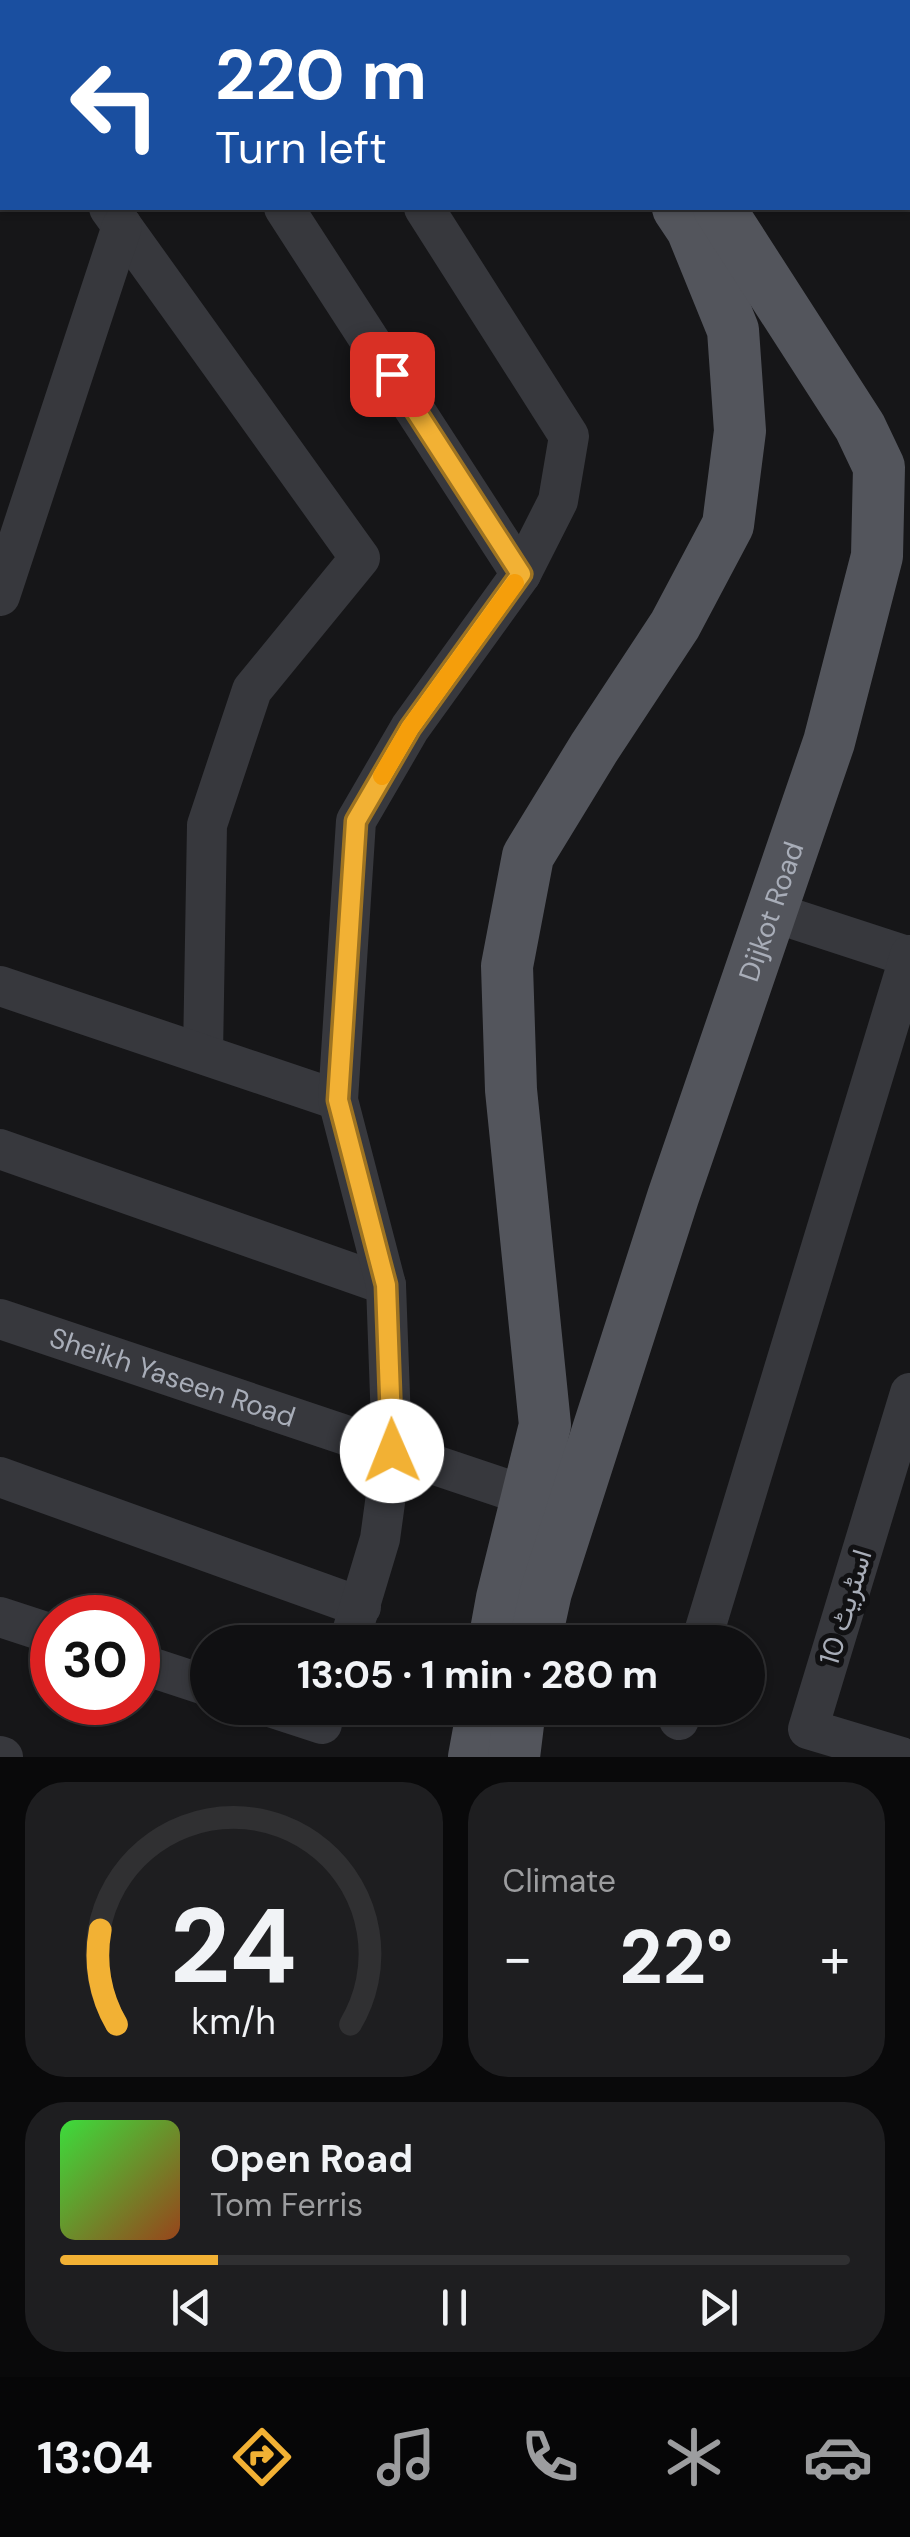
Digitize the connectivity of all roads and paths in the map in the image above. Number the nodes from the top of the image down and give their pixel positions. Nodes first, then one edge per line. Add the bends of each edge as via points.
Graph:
1 (285, 210) edge
2 (425, 210) edge
3 (679, 210) edge
4 (719, 210) edge
5 (116, 217) edge
6 (895, 465) edge
7 (521, 574) junction
8 (0, 596) edge
9 (769, 911) junction
10 (910, 956) edge
11 (0, 986) edge
12 (203, 1054) junction
13 (338, 1100) junction
14 (0, 1149) edge
15 (386, 1285) junction
16 (0, 1319) edge
17 (910, 1393) edge
18 (392, 1451) junction
19 (0, 1477) edge
20 (550, 1504) junction
21 (0, 1617) edge
22 (355, 1625) edge
23 (497, 1625) edge
24 (538, 1625) edge
25 (707, 1625) edge
26 (30, 1627) edge
27 (160, 1670) edge
28 (190, 1680) edge
29 (480, 1725) edge
30 (518, 1725) edge
31 (804, 1743) edge
32 (474, 1757) edge
33 (514, 1757) edge
34 (901, 1757) edge

1 - 7 street
2 - 7 street via 569,436 558,501
3 - 20 main road, Dijkot Road via 734,330 740,431 728,525 675,625 528,856 507,966
4 - 6 main road, Dijkot Road via 860,428
5 - 8 street
5 - 12 street via 360,558 252,690 207,826
6 - 9 main road, Dijkot Road via 829,742
7 - 13 street via 410,728 356,821
9 - 10 street
9 - 20 main road, Dijkot Road
10 - 25 street
11 - 12 street
12 - 13 street
13 - 15 street
14 - 15 street
15 - 18 street
16 - 18 street, Sheikh Yaseen Road
17 - 31 street, اسٹریٹ 10
18 - 20 street, Sheikh Yaseen Road
18 - 22 street via 380,1540
19 - 22 street
20 - 23 main road, Dijkot Road via 502,1598
20 - 24 main road, Dijkot Road
21 - 26 street
27 - 28 street
29 - 32 main road
30 - 33 main road
31 - 34 street, اسٹریٹ 10

